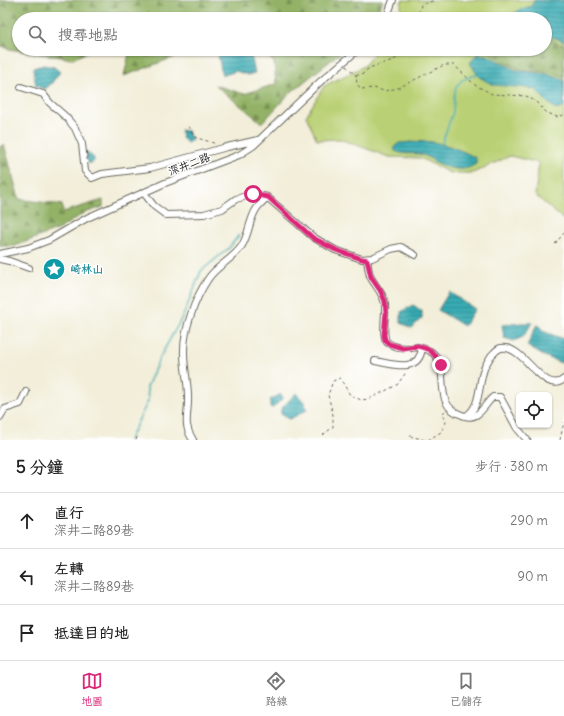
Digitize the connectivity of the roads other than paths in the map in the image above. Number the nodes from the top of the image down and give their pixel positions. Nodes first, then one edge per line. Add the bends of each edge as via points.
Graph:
1 (393, 0) edge
2 (389, 12) edge
3 (351, 56) edge
4 (21, 87) dead end
5 (260, 140) junction
6 (144, 193) junction
7 (268, 197) junction
8 (0, 254) edge
9 (415, 255) dead end
10 (0, 260) edge
11 (367, 260) junction
12 (28, 268) dead end
13 (422, 348) junction
14 (375, 361) dead end
15 (564, 379) edge
16 (26, 392) dead end
17 (466, 416) junction
18 (0, 417) edge
19 (193, 440) edge
20 (527, 440) edge

1 - 2 street
3 - 5 street, 深井二路
4 - 5 street via 43,94 75,128 82,144 85,171 92,178 102,174 150,168
5 - 6 street, 深井二路 via 239,155
6 - 7 street via 154,206 166,215 204,214 222,209 236,199 253,194
6 - 8 street, 深井二路 via 87,218 49,240
7 - 11 street via 313,238 336,250
7 - 19 street via 257,207 242,247 208,278 187,329 184,341 188,396 186,426
9 - 11 street via 401,247
10 - 12 street
11 - 13 street via 371,277 385,301 385,340 389,344 403,348
13 - 14 street via 421,354 415,360 403,366
13 - 17 street via 430,350 441,365 444,398 449,408
15 - 17 street via 555,383 546,380 515,351 501,348 484,369 475,407
16 - 18 street via 20,404 5,409
17 - 20 street via 476,415 493,397 500,397 517,428

